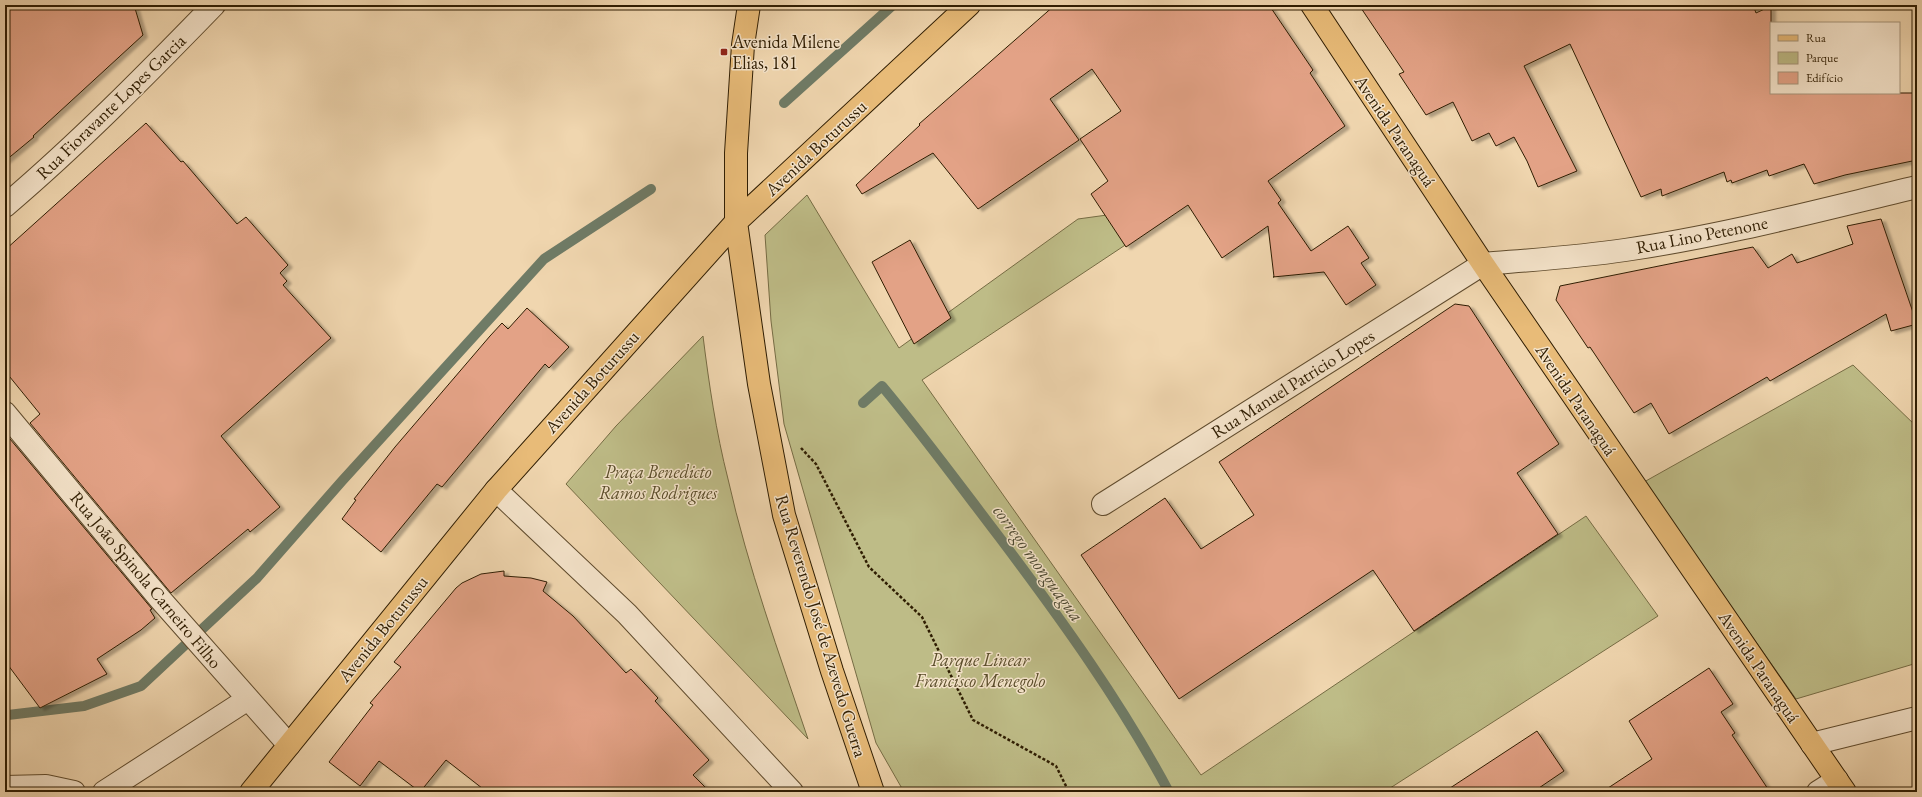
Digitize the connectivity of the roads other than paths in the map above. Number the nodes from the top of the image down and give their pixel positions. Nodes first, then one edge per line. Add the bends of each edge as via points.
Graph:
1 (214, 5) edge
2 (749, 5) edge
3 (969, 5) edge
4 (1312, 5) edge
5 (1917, 187) edge
6 (5, 206) edge
7 (736, 222) junction
8 (1483, 264) junction
9 (5, 413) edge
10 (496, 490) junction
11 (1103, 504) dead end
12 (248, 699) junction
13 (1917, 718) edge
14 (1812, 744) junction
15 (289, 745) junction
16 (1840, 786) edge
17 (5, 787) edge
18 (74, 792) edge
19 (104, 792) edge
20 (251, 792) edge
21 (792, 792) edge
22 (873, 792) edge
23 (1818, 792) edge

1 - 6 street, Rua Fioravante Lopes Garcia via 35,181
2 - 7 main road, Rua Reverendo José de Azevedo Guerra via 743,45 736,153
3 - 7 main road, Avenida Boturussu
4 - 8 main road, Avenida Paranaguá
5 - 8 street, Rua Lino Petenone via 1725,232 1625,250
7 - 10 main road, Avenida Boturussu
7 - 22 main road, Rua Reverendo José de Azevedo Guerra via 759,384 784,515 832,671
8 - 11 street, Rua Manuel Patricio Lopes
8 - 14 main road, Avenida Paranaguá
9 - 12 street, Rua João Spinola Carneiro Filho via 178,620
10 - 15 main road, Avenida Boturussu
10 - 21 street via 627,614
12 - 15 street, Rua João Spinola Carneiro Filho
12 - 19 street
13 - 14 street
14 - 16 main road, Avenida Paranaguá
15 - 20 main road, Avenida Boturussu
16 - 23 street
17 - 18 street via 46,786

